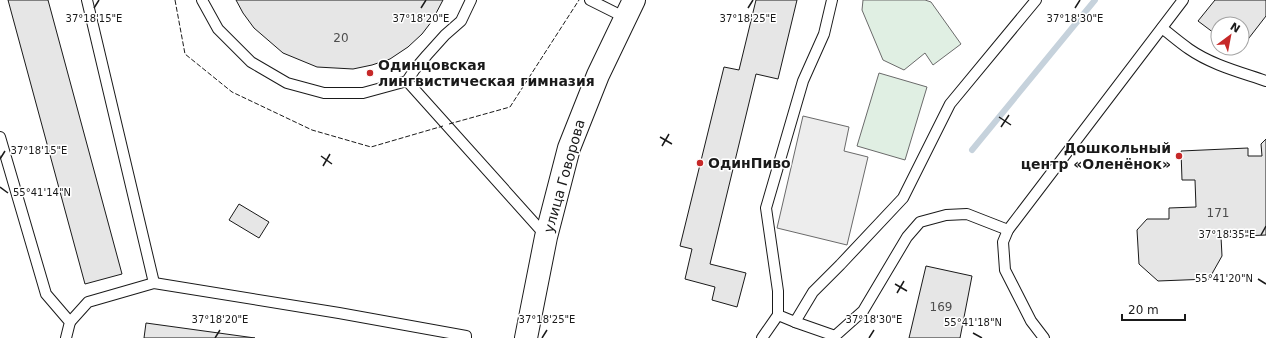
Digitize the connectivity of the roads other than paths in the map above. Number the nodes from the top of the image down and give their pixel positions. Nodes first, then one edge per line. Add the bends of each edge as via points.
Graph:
1 (87, 0) edge
2 (202, 0) edge
3 (470, 0) edge
4 (590, 0) edge
5 (832, 0) edge
6 (1036, 0) edge
7 (1183, 0) edge
8 (630, 9) edge
9 (1162, 28) junction
10 (407, 81) junction
11 (1266, 81) edge
12 (0, 137) edge
13 (1008, 230) junction
14 (546, 237) junction
15 (154, 283) junction
16 (778, 314) junction
17 (70, 322) junction
18 (795, 322) junction
19 (66, 338) edge
20 (466, 338) edge
21 (526, 338) edge
22 (762, 338) edge
23 (1044, 338) edge

1 - 15 lane
2 - 10 lane via 218,29 250,62 287,83 324,93 364,93
3 - 10 lane via 461,21 445,35
4 - 8 lane
5 - 16 lane via 824,34 803,81 766,208 778,291
6 - 18 lane via 950,104 903,198 813,292
7 - 9 lane
8 - 14 main road, улица Говорова via 580,116
9 - 11 lane via 1204,58
9 - 13 lane
10 - 14 lane
12 - 17 lane via 46,294
13 - 18 lane via 967,214 946,215 920,222 907,237 863,311 835,336
13 - 23 lane via 1003,242 1005,270 1031,321
14 - 21 main road, улица Говорова
15 - 17 lane via 88,302
15 - 20 lane via 354,316
16 - 18 lane
16 - 22 lane
17 - 19 lane

